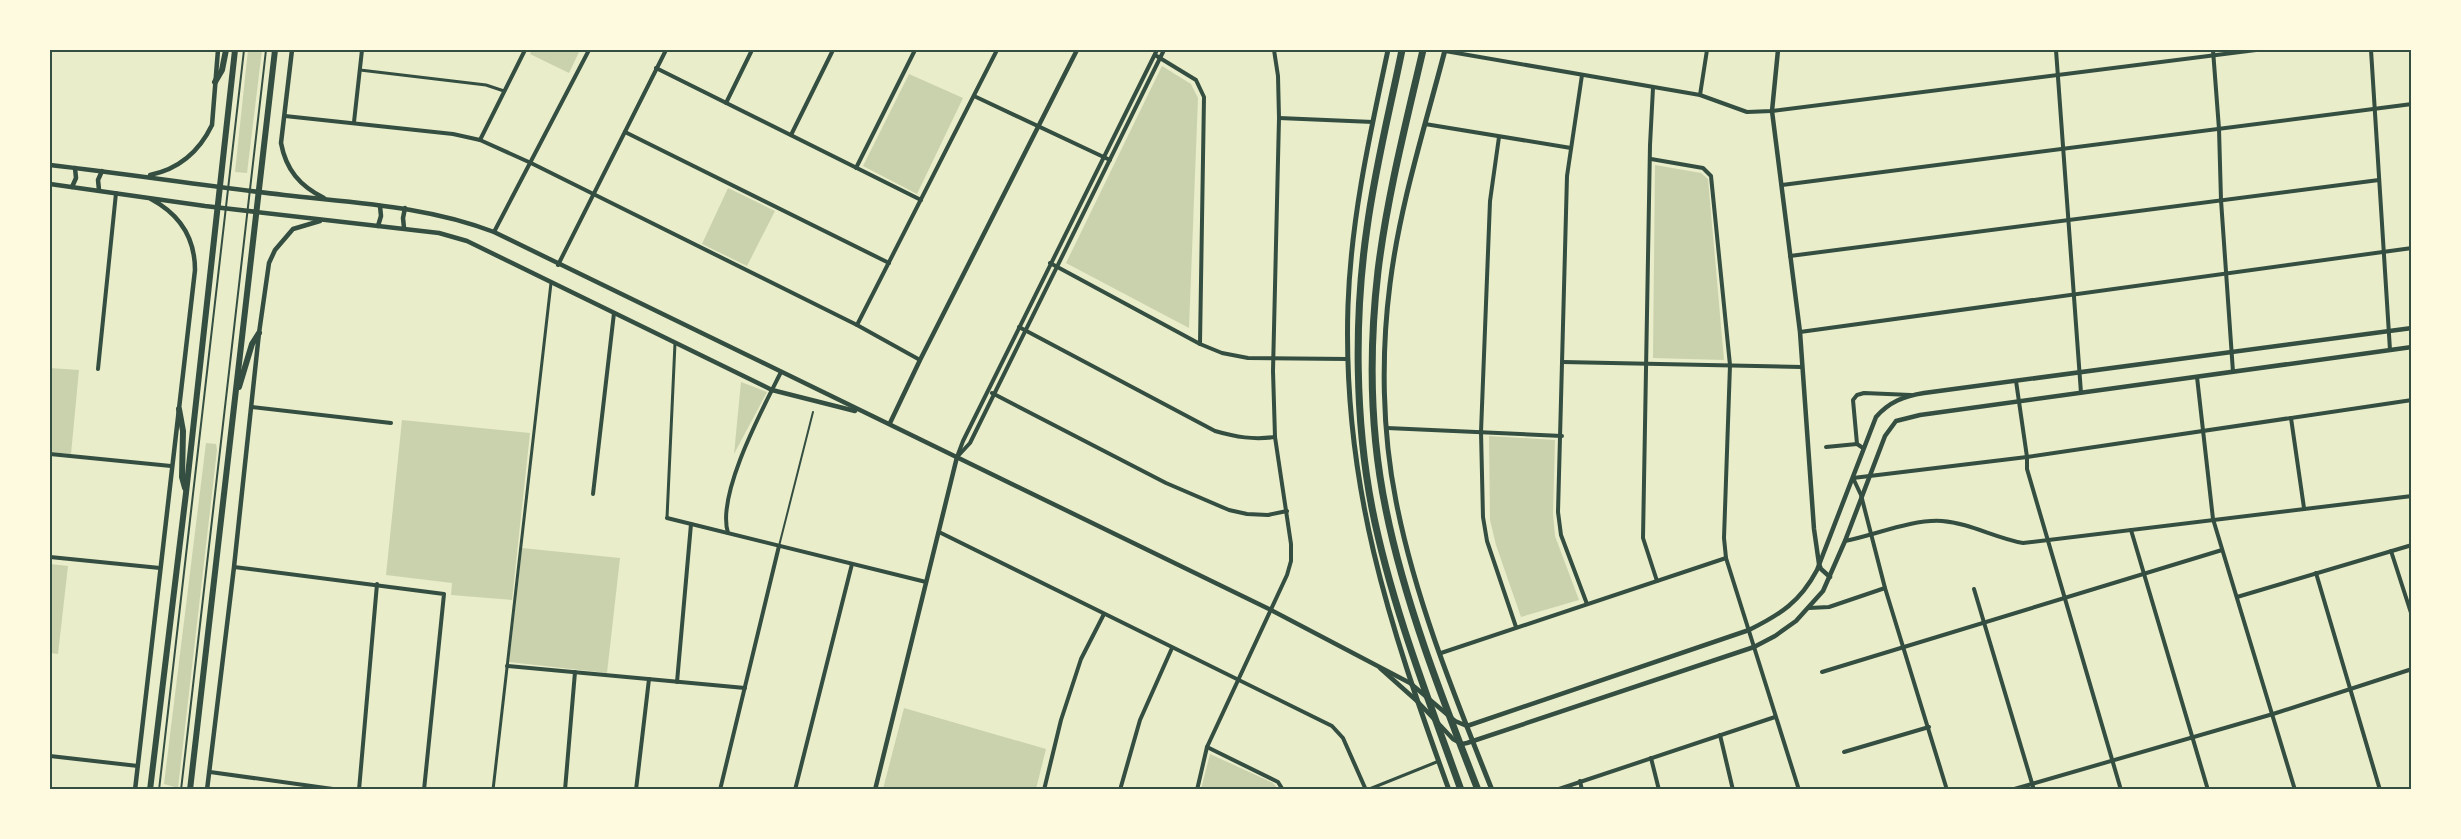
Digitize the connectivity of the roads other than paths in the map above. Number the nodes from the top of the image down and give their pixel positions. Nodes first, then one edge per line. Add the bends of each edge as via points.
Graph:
1 (218, 50) edge
2 (226, 50) edge
3 (235, 50) edge
4 (244, 50) edge
5 (266, 50) edge
6 (275, 50) edge
7 (292, 50) edge
8 (362, 50) edge
9 (525, 50) edge
10 (589, 50) edge
11 (666, 50) edge
12 (752, 50) edge
13 (833, 50) edge
14 (915, 50) edge
15 (997, 50) edge
16 (1077, 50) edge
17 (1157, 50) edge
18 (1164, 50) edge
19 (1274, 50) edge
20 (1388, 50) edge
21 (1402, 50) edge
22 (1423, 50) edge
23 (1445, 50) edge
24 (1707, 50) edge
25 (1778, 50) edge
26 (2056, 50) edge
27 (2256, 50) edge
28 (2371, 50) edge
29 (2214, 52) edge
30 (1155, 55) junction
31 (1160, 58) junction
32 (657, 68) junction
33 (360, 70) junction
34 (1582, 75) junction
35 (2058, 75) junction
36 (215, 82) junction
37 (1653, 88) junction
38 (504, 91) junction
39 (1700, 95) junction
40 (974, 96) junction
41 (726, 103) junction
42 (2412, 104) edge
43 (2375, 109) junction
44 (1773, 111) junction
45 (285, 116) junction
46 (1279, 118) junction
47 (354, 122) junction
48 (1373, 122) junction
49 (1424, 124) junction
50 (1038, 128) junction
51 (2219, 129) junction
52 (625, 132) junction
53 (791, 135) junction
54 (1499, 137) junction
55 (480, 140) junction
56 (1570, 148) junction
57 (2065, 150) junction
58 (1103, 157) junction
59 (1651, 159) junction
60 (1110, 160) junction
61 (531, 163) junction
62 (50, 165) edge
63 (75, 168) junction
64 (856, 168) junction
65 (102, 171) junction
66 (147, 176) junction
67 (2379, 180) junction
68 (50, 184) edge
69 (1782, 185) junction
70 (72, 187) junction
71 (219, 188) junction
72 (229, 189) junction
73 (99, 190) junction
74 (250, 191) junction
75 (116, 192) junction
76 (259, 192) junction
77 (593, 195) junction
78 (146, 197) junction
79 (327, 200) junction
80 (921, 200) junction
81 (2221, 201) junction
82 (380, 206) junction
83 (217, 207) junction
84 (226, 208) junction
85 (405, 208) junction
86 (248, 211) junction
87 (256, 212) junction
88 (323, 220) junction
89 (2068, 220) junction
90 (378, 226) junction
91 (404, 228) junction
92 (494, 232) junction
93 (2412, 248) edge
94 (2384, 251) junction
95 (1790, 256) junction
96 (889, 263) junction
97 (1050, 263) junction
98 (558, 265) junction
99 (1057, 267) junction
100 (2226, 272) junction
101 (551, 283) junction
102 (2073, 294) junction
103 (614, 313) junction
104 (857, 325) junction
105 (1019, 327) junction
106 (2412, 328) edge
107 (1025, 330) junction
108 (2389, 331) junction
109 (1800, 332) junction
110 (259, 333) junction
111 (675, 341) junction
112 (1200, 344) junction
113 (2412, 347) edge
114 (2390, 350) junction
115 (2231, 352) junction
116 (1274, 357) junction
117 (1348, 359) junction
118 (920, 360) junction
119 (1563, 362) junction
120 (1647, 363) junction
121 (1730, 365) junction
122 (1802, 367) junction
123 (98, 369) dead end
124 (781, 372) junction
125 (2079, 372) junction
126 (2233, 372) junction
127 (2197, 376) junction
128 (2016, 381) junction
129 (772, 390) junction
130 (988, 390) junction
131 (993, 393) junction
132 (2081, 393) junction
133 (1911, 395) junction
134 (235, 396) junction
135 (2412, 400) edge
136 (2019, 401) junction
137 (252, 407) junction
138 (178, 409) junction
139 (813, 412) dead end
140 (862, 412) junction
141 (2291, 418) junction
142 (391, 423) dead end
143 (890, 423) junction
144 (1387, 428) junction
145 (1481, 432) junction
146 (2203, 432) junction
147 (1562, 436) junction
148 (1275, 437) junction
149 (1857, 444) junction
150 (1826, 447) dead end
151 (1863, 448) junction
152 (50, 454) edge
153 (2027, 456) junction
154 (957, 458) junction
155 (171, 466) junction
156 (1870, 477) junction
157 (1854, 478) junction
158 (186, 494) junction
159 (593, 494) dead end
160 (1861, 495) junction
161 (2412, 496) edge
162 (2304, 508) junction
163 (1287, 512) junction
164 (667, 518) joint
165 (2213, 519) junction
166 (691, 524) junction
167 (2131, 530) junction
168 (939, 532) junction
169 (728, 533) junction
170 (1873, 535) junction
171 (1845, 541) junction
172 (2048, 541) junction
173 (2412, 545) edge
174 (779, 546) junction
175 (2222, 550) junction
176 (2391, 551) junction
177 (50, 557) edge
178 (1726, 558) junction
179 (852, 564) junction
180 (1819, 564) junction
181 (234, 567) junction
182 (160, 568) junction
183 (2316, 573) junction
184 (2145, 575) junction
185 (1830, 577) junction
186 (1657, 581) junction
187 (926, 582) junction
188 (377, 584) junction
189 (1885, 588) junction
190 (1974, 589) dead end
191 (2237, 597) junction
192 (2065, 598) junction
193 (1587, 604) junction
194 (1809, 608) junction
195 (1269, 609) junction
196 (1104, 614) junction
197 (2412, 616) edge
198 (1984, 622) junction
199 (1516, 627) junction
200 (1749, 630) junction
201 (1754, 647) junction
202 (1905, 647) junction
203 (1172, 648) junction
204 (1441, 652) junction
205 (1374, 663) junction
206 (507, 666) junction
207 (2412, 669) edge
208 (575, 672) junction
209 (1822, 672) dead end
210 (649, 679) junction
211 (1238, 680) junction
212 (677, 682) junction
213 (1410, 683) junction
214 (745, 688) junction
215 (2350, 689) junction
216 (1427, 696) junction
217 (1417, 701) junction
218 (2273, 714) junction
219 (1450, 716) junction
220 (1775, 717) junction
221 (1436, 721) junction
222 (1467, 726) junction
223 (1929, 727) junction
224 (1720, 735) junction
225 (2192, 736) junction
226 (1473, 741) junction
227 (1460, 743) junction
228 (1207, 747) junction
229 (1844, 752) dead end
230 (50, 756) edge
231 (1651, 758) junction
232 (2112, 760) junction
233 (1439, 761) junction
234 (138, 766) junction
235 (210, 772) junction
236 (1580, 781) junction
237 (286, 782) junction
238 (2032, 783) junction
239 (135, 789) edge
240 (150, 789) edge
241 (159, 789) edge
242 (181, 789) edge
243 (190, 789) edge
244 (207, 789) edge
245 (285, 789) edge
246 (340, 789) edge
247 (359, 789) edge
248 (424, 789) edge
249 (493, 789) edge
250 (565, 789) edge
251 (636, 789) edge
252 (720, 789) edge
253 (795, 789) edge
254 (875, 789) edge
255 (1044, 789) edge
256 (1120, 789) edge
257 (1197, 789) edge
258 (1283, 789) edge
259 (1366, 789) edge
260 (1449, 789) edge
261 (1461, 789) edge
262 (1478, 789) edge
263 (1492, 789) edge
264 (1556, 789) edge
265 (1582, 789) edge
266 (1659, 789) edge
267 (1733, 789) edge
268 (1799, 789) edge
269 (1947, 789) edge
270 (2011, 789) edge
271 (2034, 789) edge
272 (2121, 789) edge
273 (2208, 789) edge
274 (2295, 789) edge
275 (2380, 789) edge

1 - 36 street
2 - 36 main road
3 - 71 main road
4 - 72 lane
5 - 74 lane
6 - 76 main road
7 - 45 street
8 - 33 street
9 - 38 street
10 - 61 street
11 - 32 street
12 - 41 street
13 - 53 street
14 - 64 street
15 - 40 street
16 - 50 street
17 - 30 street
18 - 31 street
19 - 46 street
20 - 48 main road
21 - 216 highway via 1367,229 1360,307 1360,379 1372,507 1392,588
22 - 219 highway via 1381,247 1373,381 1386,510 1428,656
23 - 34 street
23 - 49 main road
24 - 39 street
25 - 44 street
26 - 35 street
27 - 29 street
28 - 43 street
29 - 35 street
29 - 51 street
30 - 31 street
30 - 58 street
31 - 60 street
31 - 112 street via 1196,80 1204,97
32 - 41 street
32 - 52 street
33 - 38 street via 486,85
33 - 47 street
34 - 37 street
34 - 56 street
35 - 44 street
35 - 57 street
36 - 66 street via 212,125 200,146 170,170
37 - 39 street
37 - 59 street
38 - 55 street
39 - 44 street via 1747,112
40 - 50 street
40 - 80 street
41 - 53 street
42 - 43 street
43 - 51 street
43 - 67 street
44 - 69 street
45 - 47 street
45 - 79 street via 281,144 284,157 301,183
46 - 48 street
46 - 116 street
47 - 55 street
48 - 117 main road via 1361,175 1350,282
49 - 54 street
49 - 144 main road via 1401,213 1389,285 1384,362
50 - 58 street
50 - 118 street
51 - 57 street
51 - 81 street
52 - 77 street
52 - 96 street
53 - 64 street
54 - 56 street
54 - 145 street via 1490,201
55 - 61 street
56 - 119 street
57 - 69 street
57 - 89 street
58 - 60 street
58 - 97 street
59 - 120 street
59 - 121 street via 1704,168 1711,176
60 - 99 street
61 - 77 street
61 - 92 street
62 - 63 street
63 - 65 street
63 - 70 street
64 - 80 street
65 - 66 street
65 - 73 street
66 - 71 street
67 - 81 street
67 - 94 street
68 - 70 street
69 - 95 street
70 - 73 street
71 - 72 street
71 - 83 main road
72 - 74 street
72 - 84 lane
73 - 75 street
74 - 76 street
74 - 86 lane
75 - 78 street
75 - 123 street
76 - 79 street
76 - 87 main road
77 - 98 street
77 - 104 street
78 - 83 street
78 - 138 street via 176,216 190,239 195,259
79 - 82 street
80 - 96 street
81 - 89 street
81 - 100 street
82 - 85 street
82 - 90 street
83 - 84 street
83 - 158 main road
84 - 86 street
84 - 241 lane
85 - 91 street
85 - 92 street via 443,215
86 - 87 street
86 - 242 lane
87 - 88 street
87 - 134 main road
88 - 90 street
88 - 110 street via 293,229 275,250 269,263
89 - 95 street
89 - 102 street
90 - 91 street
91 - 101 street via 467,241
92 - 98 street
93 - 94 street
94 - 100 street
94 - 108 street
95 - 109 street
96 - 104 street
97 - 99 street
97 - 105 street
98 - 124 street
99 - 107 street
99 - 112 street
100 - 102 street
100 - 115 street
101 - 103 street
101 - 206 street
102 - 109 street
102 - 125 street
103 - 111 street
103 - 159 street
104 - 118 street
105 - 107 street
105 - 130 street
106 - 108 street
107 - 131 street
107 - 148 street via 1215,431 1236,437
108 - 114 street
108 - 115 street
109 - 122 street
110 - 134 main road
110 - 137 street
111 - 129 street
111 - 164 street
112 - 116 street via 1248,358
113 - 114 street
114 - 126 street
115 - 125 street
115 - 126 street
116 - 117 street
116 - 148 street
117 - 213 main road via 1352,438 1364,514 1386,607
118 - 143 street
119 - 120 street
119 - 147 street
120 - 121 street
120 - 186 street via 1643,538
121 - 122 street
121 - 178 street
122 - 180 street
124 - 129 street
124 - 140 street
125 - 128 street
125 - 132 street
126 - 127 street
127 - 132 street
127 - 146 street
128 - 133 street
128 - 136 street
129 - 140 street
129 - 169 street via 730,488 724,521
130 - 131 street
130 - 154 street
131 - 154 street via 967,447
131 - 163 street via 1166,483 1229,510 1268,515
132 - 136 street
133 - 149 street via 1857,395 1853,400
133 - 151 street via 1884,408
134 - 243 main road
135 - 141 street
136 - 153 street
136 - 156 street via 1896,421 1885,436
137 - 142 street
137 - 181 street
138 - 155 street
138 - 158 main road
139 - 174 lane
140 - 143 street
141 - 146 street
141 - 162 street
143 - 154 street
144 - 145 street
144 - 204 main road via 1396,501
145 - 147 street
145 - 199 street via 1484,529
146 - 153 street
146 - 165 street
147 - 193 street via 1558,526
148 - 163 street
149 - 150 street
149 - 151 street
151 - 157 street
152 - 155 street
153 - 156 street
153 - 172 street via 2027,469
154 - 168 street
154 - 195 street
155 - 182 street
156 - 157 street
156 - 160 street
157 - 160 street
157 - 180 street
158 - 240 main road
160 - 170 street
160 - 171 street
161 - 162 street
162 - 165 street
163 - 195 street via 1291,561
164 - 166 street
165 - 167 street
165 - 175 street
166 - 169 street
166 - 212 street
167 - 172 street
167 - 184 street
168 - 187 street
168 - 196 street
169 - 174 street
170 - 171 street
170 - 172 street via 1924,521 1943,521 2003,540
170 - 189 street
171 - 185 street
172 - 192 street
173 - 176 street
174 - 179 street
174 - 214 street
175 - 184 street
175 - 191 street
176 - 183 street
176 - 197 street
177 - 182 street
178 - 186 street
178 - 200 street
179 - 187 street
179 - 253 street
180 - 185 street
180 - 200 street via 1807,589 1790,606
181 - 188 street
181 - 235 street
182 - 234 street
183 - 191 street
183 - 215 street
184 - 192 street
184 - 225 street
185 - 194 street
186 - 193 street
187 - 254 street
188 - 247 street
188 - 248 street via 441,592 445,597
189 - 194 street via 1829,607
189 - 202 street
190 - 198 street
191 - 218 street
192 - 198 street
192 - 232 street
193 - 199 street
194 - 201 street via 1775,636
195 - 205 street
195 - 211 street
196 - 203 street
196 - 255 street via 1081,659 1060,720
198 - 202 street
198 - 238 street
199 - 204 street
200 - 201 street
200 - 222 street
201 - 220 street
201 - 226 street
202 - 209 street
202 - 223 street
203 - 211 street
203 - 256 street via 1140,720
204 - 222 main road
205 - 213 street
205 - 217 street
206 - 208 street
206 - 249 street
207 - 215 street
208 - 210 street
208 - 250 street
210 - 212 street
210 - 251 street
211 - 228 street
211 - 259 street via 1332,726 1343,738
212 - 214 street
213 - 216 street
213 - 217 main road
214 - 252 street
215 - 218 street
215 - 275 street
216 - 219 street
216 - 221 highway
217 - 221 street
217 - 233 main road
218 - 225 street
218 - 274 street
219 - 222 street
219 - 227 highway
220 - 224 street
220 - 268 street
221 - 227 street
221 - 261 highway
222 - 226 main road
223 - 229 street
223 - 269 street
224 - 231 street
224 - 267 street
225 - 232 street
225 - 273 street
226 - 227 street
226 - 263 main road
227 - 262 highway
228 - 257 street
228 - 258 street via 1278,782
230 - 234 street
231 - 236 street
231 - 266 street
232 - 238 street
232 - 272 street
233 - 259 street
233 - 260 main road
234 - 239 street
235 - 237 street
235 - 244 street
236 - 264 street
236 - 265 street
237 - 245 street
237 - 246 street
238 - 270 street
238 - 271 street

